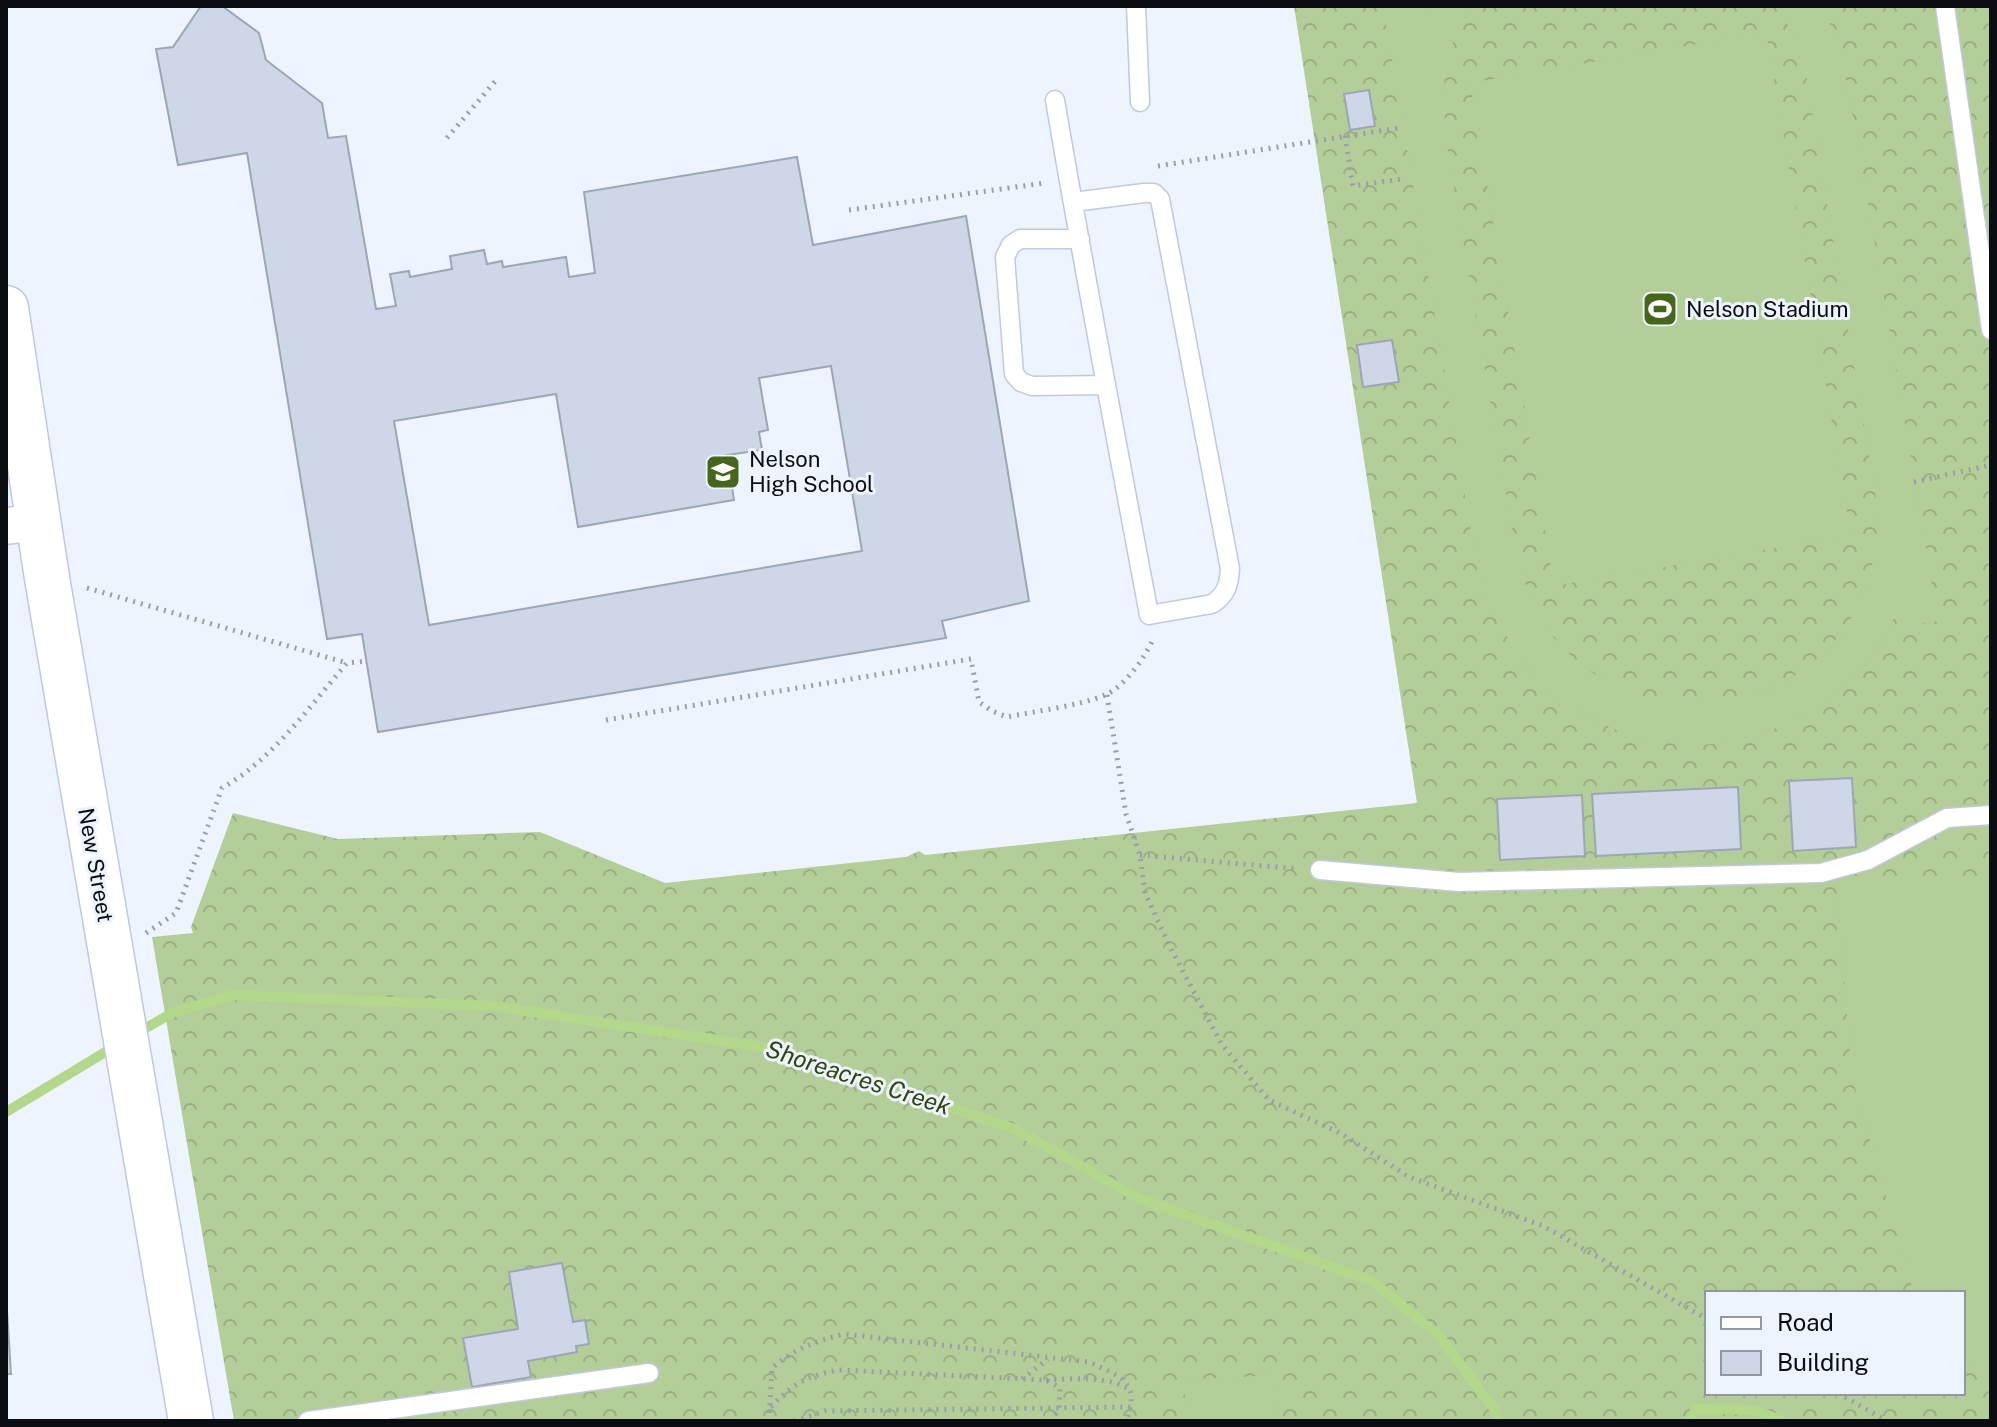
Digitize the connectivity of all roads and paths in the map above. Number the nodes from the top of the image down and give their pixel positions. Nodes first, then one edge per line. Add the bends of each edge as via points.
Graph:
1 (1136, 6) edge
2 (1945, 6) edge
3 (497, 79) dead end
4 (1055, 100) dead end
5 (1140, 102) dead end
6 (1345, 136) dead end
7 (447, 138) dead end
8 (1402, 179) dead end
9 (1073, 202) junction
10 (1080, 239) junction
11 (6, 308) edge
12 (1991, 330) edge
13 (1105, 385) junction
14 (1991, 465) edge
15 (1914, 482) dead end
16 (22, 524) edge
17 (47, 578) junction
18 (1149, 615) junction
19 (367, 661) dead end
20 (347, 663) junction
21 (1107, 695) junction
22 (606, 720) dead end
23 (1991, 815) edge
24 (1140, 855) junction
25 (1320, 870) joint
26 (115, 976) junction
27 (1705, 1318) edge
28 (1048, 1358) junction
29 (649, 1373) dead end
30 (1022, 1379) junction
31 (1046, 1380) junction
32 (1130, 1389) junction
33 (1842, 1395) edge
34 (1131, 1407) junction
35 (1059, 1408) junction
36 (769, 1409) junction
37 (191, 1421) edge
38 (308, 1421) edge
39 (769, 1421) edge
40 (794, 1421) edge
41 (1052, 1421) edge
42 (1126, 1421) edge
43 (1887, 1421) edge

1 - 5 lane
2 - 12 lane
3 - 7 path
4 - 9 lane
6 - 8 path via 1353,186
9 - 10 lane
9 - 18 lane via 1144,193 1160,199 1230,569 1221,599
10 - 13 lane
10 - 13 lane via 1020,239 1005,257 1014,374 1032,386
11 - 16 main road, New Street
13 - 18 lane
14 - 15 path
16 - 17 main road, New Street
17 - 20 path
17 - 26 main road, New Street
18 - 21 path via 1154,638 1147,655
19 - 20 path
20 - 26 path via 247,774 222,788 176,913
21 - 22 path via 1007,717 979,702 971,659
21 - 24 path via 1126,814
23 - 25 lane via 1947,818 1868,860 1821,873 1459,882
24 - 25 path
24 - 27 path via 1145,893 1170,947 1222,1045 1269,1100 1342,1134 1409,1177 1543,1226
26 - 37 main road, New Street
28 - 30 path
28 - 32 path via 1089,1362 1122,1377
28 - 36 path via 844,1334 791,1352 772,1368
29 - 38 lane
30 - 31 path
30 - 36 path via 839,1370 791,1386
31 - 32 path via 1090,1378
31 - 35 path via 1060,1388
32 - 34 path
33 - 43 path
34 - 35 path
34 - 42 path
35 - 40 path via 825,1411
35 - 41 path
36 - 39 path

